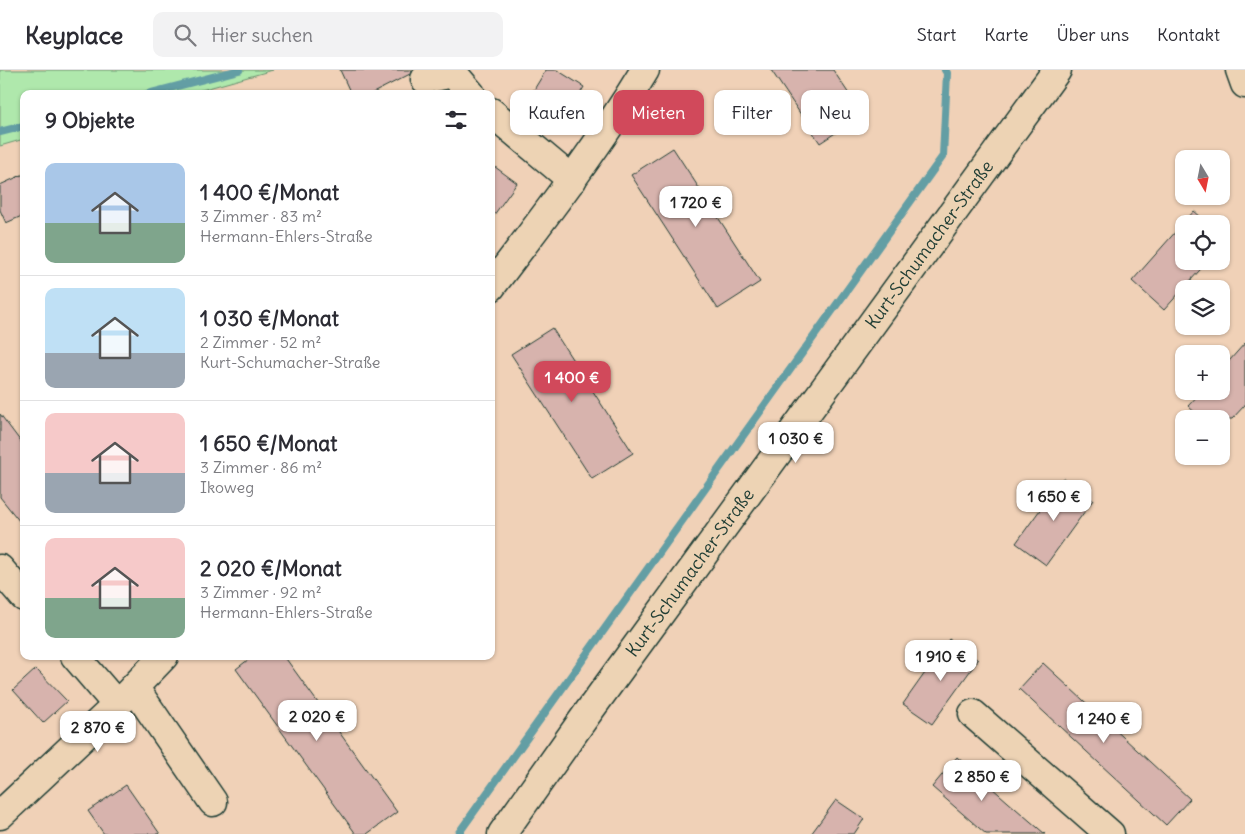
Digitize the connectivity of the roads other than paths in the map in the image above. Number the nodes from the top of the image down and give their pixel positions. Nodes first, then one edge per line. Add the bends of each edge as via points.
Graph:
1 (645, 70) edge
2 (1057, 70) edge
3 (1240, 70) edge
4 (425, 79) dead end
5 (1245, 84) edge
6 (468, 90) edge
7 (495, 115) edge
8 (572, 180) junction
9 (495, 283) edge
10 (0, 569) edge
11 (20, 592) edge
12 (80, 660) edge
13 (160, 660) edge
14 (126, 696) junction
15 (973, 714) dead end
16 (213, 802) dead end
17 (0, 815) edge
18 (502, 834) edge
19 (1110, 834) edge

1 - 8 street
2 - 18 street, Kurt-Schumacher-Straße
3 - 5 street
4 - 6 street via 453,74
7 - 8 street
8 - 9 street
10 - 11 street
12 - 14 street
13 - 14 street
14 - 16 street
14 - 17 street
15 - 19 street

